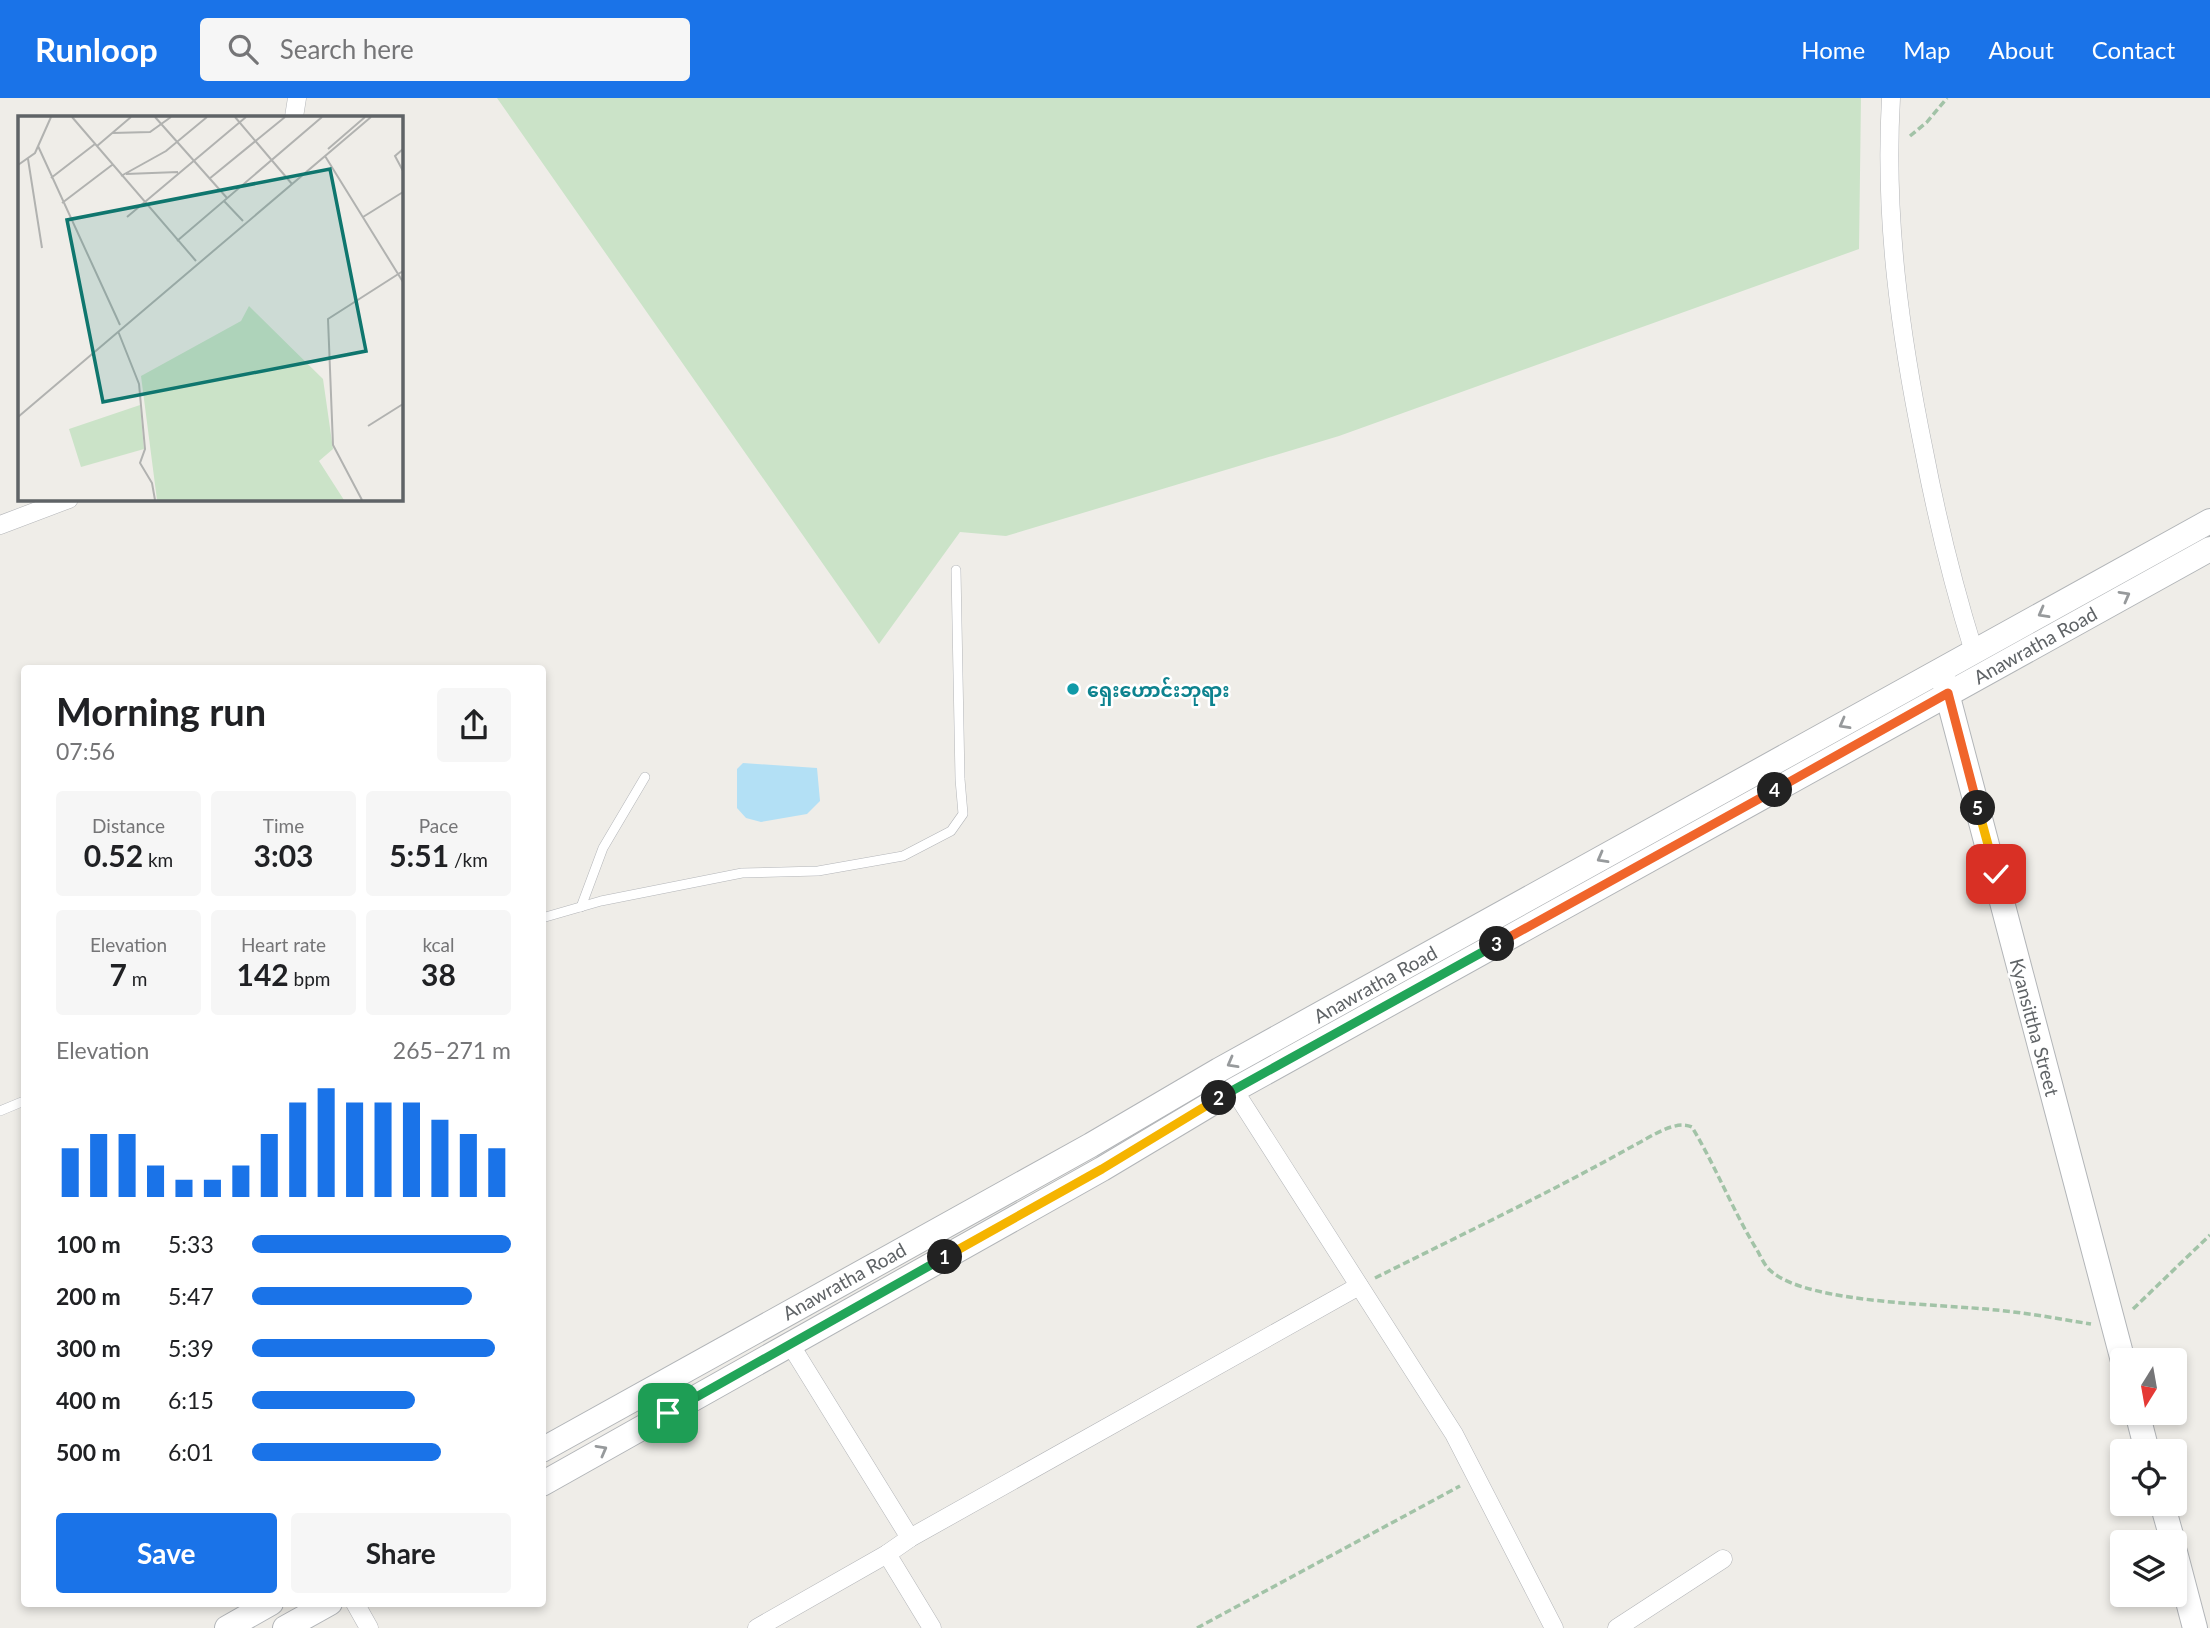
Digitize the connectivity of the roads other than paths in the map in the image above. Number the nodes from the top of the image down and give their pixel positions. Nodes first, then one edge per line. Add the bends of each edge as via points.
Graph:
1 (297, 98) edge
2 (1891, 98) edge
3 (294, 116) edge
4 (66, 500) edge
5 (2210, 521) edge
6 (0, 525) edge
7 (2210, 549) edge
8 (956, 570) dead end
9 (1974, 652) junction
10 (1945, 682) junction
11 (645, 777) dead end
12 (1647, 832) junction
13 (1659, 854) junction
14 (581, 907) junction
15 (546, 917) edge
16 (1467, 946) junction
17 (1281, 1050) junction
18 (1234, 1090) junction
19 (21, 1102) edge
20 (0, 1111) edge
21 (1091, 1145) junction
22 (1102, 1169) junction
23 (900, 1249) junction
24 (915, 1274) junction
25 (1359, 1286) junction
26 (790, 1344) junction
27 (2119, 1348) edge
28 (715, 1353) junction
29 (730, 1378) junction
30 (546, 1448) edge
31 (546, 1482) edge
32 (910, 1538) junction
33 (887, 1554) junction
34 (1723, 1559) dead end
35 (2187, 1598) edge
36 (264, 1607) edge
37 (323, 1607) edge
38 (357, 1607) edge
39 (227, 1628) edge
40 (285, 1628) edge
41 (369, 1628) edge
42 (757, 1628) edge
43 (932, 1628) edge
44 (1554, 1628) edge
45 (1617, 1628) edge
46 (2195, 1628) edge

1 - 3 street
2 - 9 street via 1894,279 1909,382 1941,539
4 - 6 street
5 -> 9 main road, Anawratha Road
10 -> 7 main road, Anawratha Road
8 - 14 lane via 963,814 951,831 903,856 818,871 742,873
9 - 10 main road, Anawratha Road
10 -> 12 main road, Anawratha Road
10 - 13 main road, Anawratha Road
10 - 27 main road, Kyansittha Street
11 - 14 lane via 603,848
12 - 13 main road
12 -> 16 main road, Anawratha Road
13 - 16 main road, Anawratha Road
14 - 15 lane
16 - 17 main road, Anawratha Road
17 - 18 main road, Anawratha Road
17 -> 21 main road, Anawratha Road
18 - 22 main road, Anawratha Road
18 - 25 street
19 - 20 lane
21 - 22 main road
21 - 23 main road, Anawratha Road
22 - 24 main road, Anawratha Road
23 - 24 main road
23 - 28 main road, Anawratha Road
24 - 26 main road, Anawratha Road
25 - 32 street
25 - 44 street via 1426,1387
26 - 29 main road, Anawratha Road
26 - 32 street
28 - 29 main road
28 - 30 main road, Anawratha Road
31 -> 29 main road, Anawratha Road
32 - 33 street
33 - 42 street
33 - 43 street
34 - 45 street
35 - 46 main road
36 - 39 main road
37 - 40 main road
38 - 41 street

